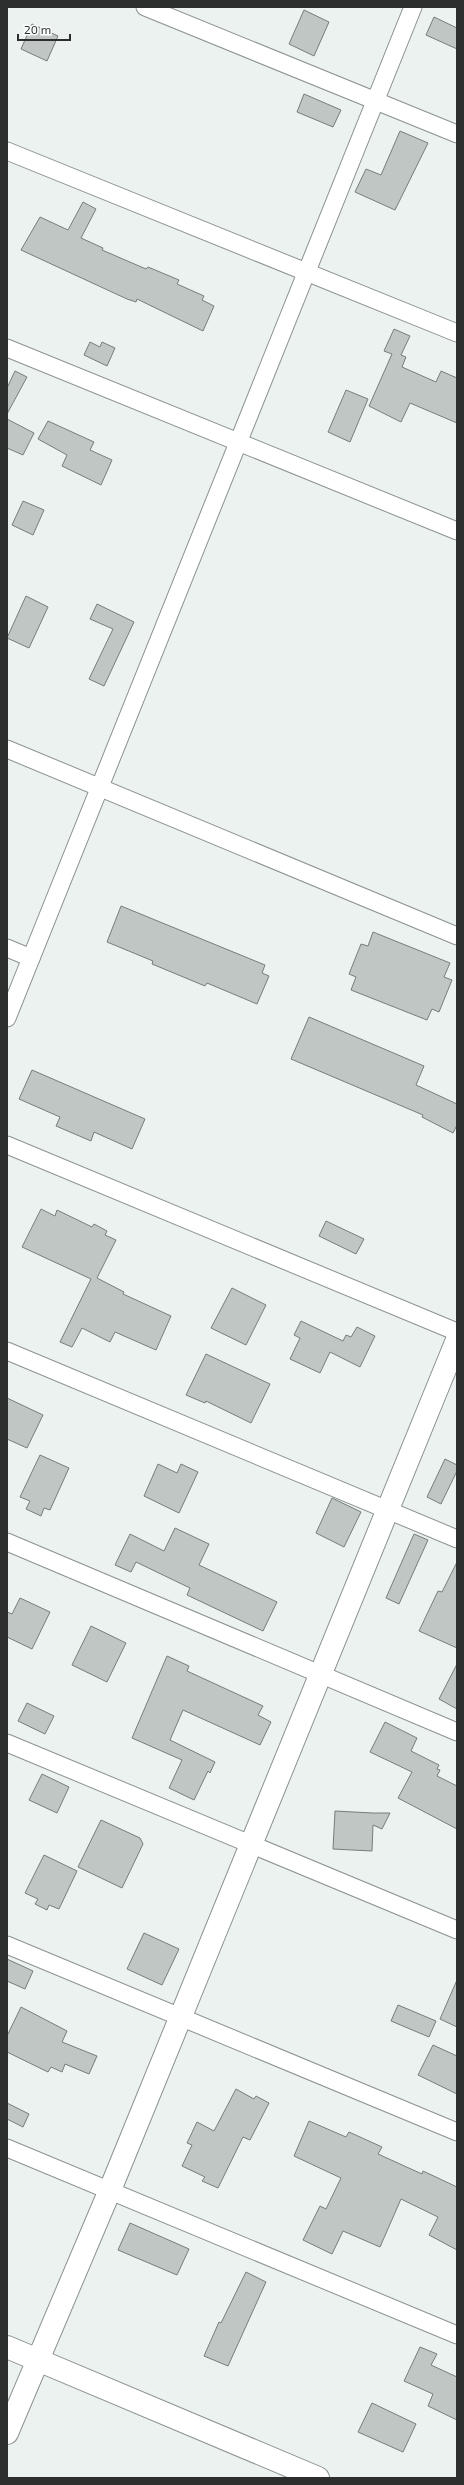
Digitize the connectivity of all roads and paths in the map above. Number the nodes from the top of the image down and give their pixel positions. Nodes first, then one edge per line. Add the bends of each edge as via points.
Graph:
1 (145, 7) edge
2 (413, 7) edge
3 (375, 100) junction
4 (457, 134) edge
5 (7, 150) edge
6 (306, 272) junction
7 (457, 333) edge
8 (7, 348) edge
9 (238, 442) junction
10 (457, 531) edge
11 (7, 749) edge
12 (99, 788) junction
13 (457, 936) edge
14 (7, 948) edge
15 (31, 958) junction
16 (7, 1018) edge
17 (7, 1145) edge
18 (457, 1332) edge
19 (457, 1340) edge
20 (7, 1351) edge
21 (387, 1510) junction
22 (457, 1539) edge
23 (7, 1542) edge
24 (320, 1674) junction
25 (457, 1732) edge
26 (7, 1743) edge
27 (251, 1844) junction
28 (457, 1930) edge
29 (7, 1945) edge
30 (180, 2017) junction
31 (457, 2132) edge
32 (7, 2148) edge
33 (110, 2190) junction
34 (457, 2335) edge
35 (7, 2347) edge
36 (37, 2359) junction
37 (7, 2433) edge
38 (318, 2478) edge

1 - 3 street
2 - 3 street
3 - 4 street
3 - 6 street
5 - 6 street
6 - 7 street
6 - 9 street
8 - 9 street
9 - 10 street
9 - 12 street
11 - 12 street
12 - 13 street
12 - 15 street
14 - 15 street
15 - 16 street
17 - 18 street
19 - 21 main road
20 - 21 street
21 - 22 street
21 - 24 main road
23 - 24 street
24 - 25 street
24 - 27 main road
26 - 27 street
27 - 28 street
27 - 30 main road
29 - 30 street
30 - 31 street
30 - 33 main road
32 - 33 street
33 - 34 street
33 - 36 main road
35 - 36 main road
36 - 37 main road
36 - 38 main road

